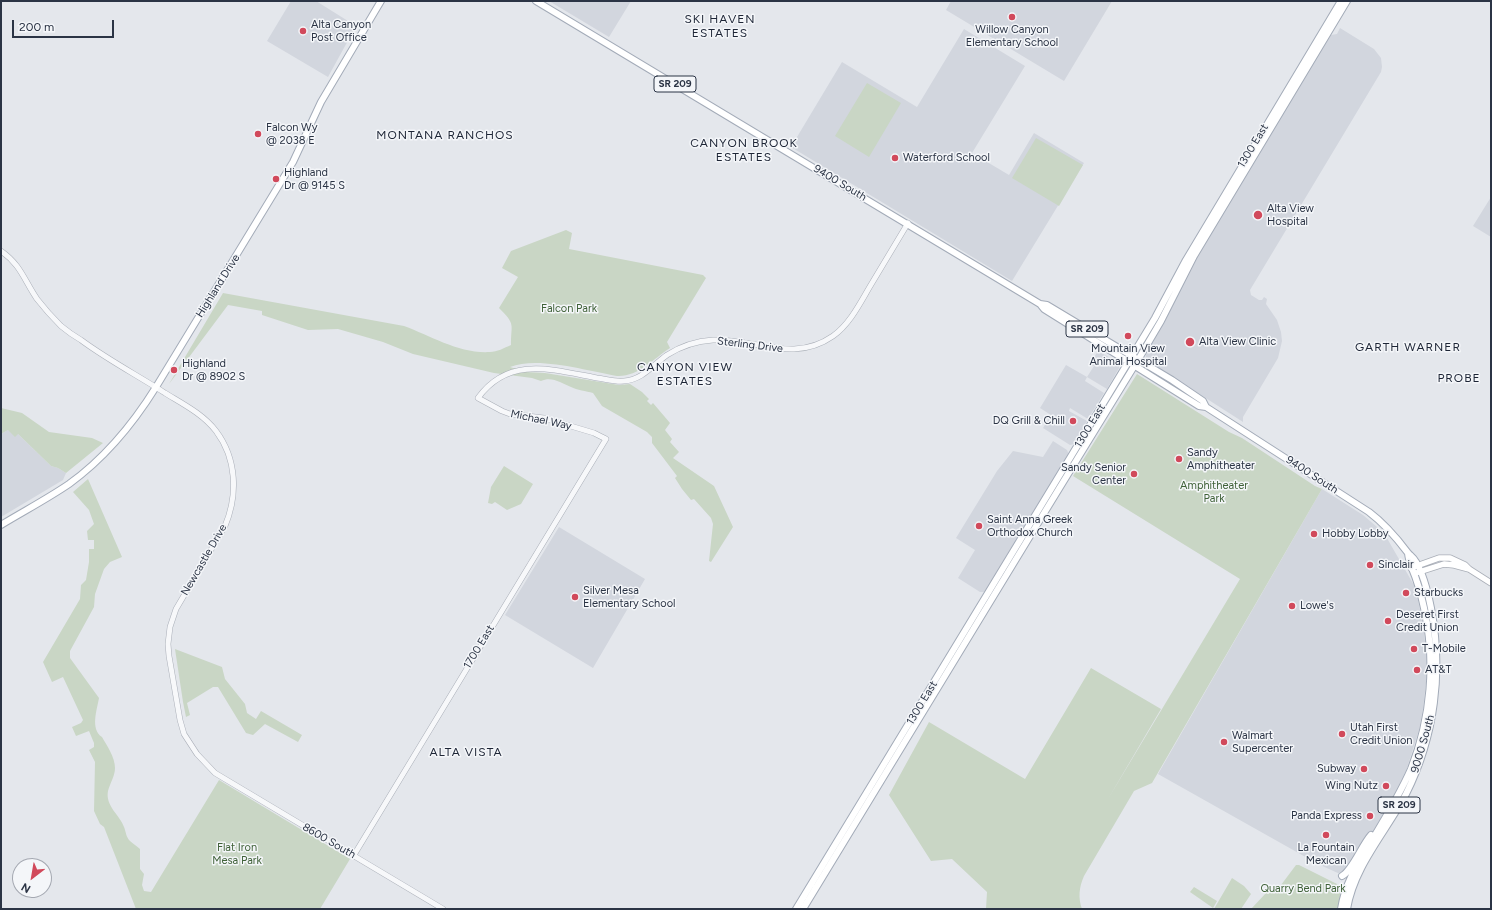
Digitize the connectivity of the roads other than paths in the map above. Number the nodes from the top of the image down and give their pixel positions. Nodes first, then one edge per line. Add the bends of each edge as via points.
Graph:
1 (381, 1) edge
2 (536, 1) edge
3 (1341, 1) edge
4 (1347, 1) edge
5 (908, 223) junction
6 (1, 251) edge
7 (1040, 304) junction
8 (1132, 356) junction
9 (1138, 360) junction
10 (1128, 362) junction
11 (1134, 366) junction
12 (156, 387) junction
13 (478, 398) joint
14 (1206, 407) junction
15 (606, 438) joint
16 (1, 525) edge
17 (1416, 570) junction
18 (1491, 583) edge
19 (214, 773) joint
20 (1380, 826) junction
21 (1380, 837) junction
22 (354, 855) junction
23 (1342, 876) dead end
24 (1348, 881) junction
25 (443, 909) edge
26 (796, 909) edge
27 (803, 909) edge
28 (1344, 909) edge

1 - 12 main road, Highland Drive via 321,102 293,162
2 - 5 main road, 9400 South / SR 209
3 - 8 main road, 1300 East via 1186,260
4 - 9 main road, 1300 East via 1194,256
5 - 7 main road, 9400 South / SR 209
5 - 13 street, Sterling Drive via 850,319 839,331 820,343 791,350 728,341 701,341 680,348 642,375 626,381 548,369 524,368 500,378 488,386
6 - 12 street, Newcastle Drive via 17,265 38,299 62,327 94,350
7 - 8 main road, 9400 South / SR 209 via 1047,305
7 - 10 main road, 9400 South / SR 209 via 1044,310
8 - 9 main road, 9400 South / SR 209
8 - 10 main road, 1300 East
9 - 11 main road, 1300 East
9 - 14 main road, 9400 South / SR 209 via 1202,401
10 - 11 main road, 9400 South / SR 209
10 - 26 main road, 1300 East
11 - 14 main road, 9400 South / SR 209 via 1199,406
11 - 27 main road, 1300 East
12 - 16 main road, Highland Drive via 126,430 92,465 58,491
12 - 19 street, Newcastle Drive via 205,419 215,430 229,456 234,479 232,504 225,526 176,609 168,644 184,734
13 - 15 street, Michael Way via 510,414 544,418
14 - 17 main road, 9400 South / SR 209 via 1374,515 1416,560
15 - 22 street, 1700 East
17 - 18 main road via 1444,564 1454,565 1469,569
17 - 20 main road, 9000 South / SR 209 via 1429,635 1431,668 1428,704 1421,738 1411,767 1400,793
17 - 21 main road, 9000 South / SR 209 via 1430,605 1436,639 1434,701 1427,738 1416,771 1404,798
19 - 22 street, 8600 South
20 - 23 main road via 1365,843 1347,873
20 - 24 main road, 9000 South / SR 209
21 - 24 main road via 1353,878
21 - 28 main road, 9000 South / SR 209 via 1353,885
22 - 25 street, 8600 South
24 - 28 main road

